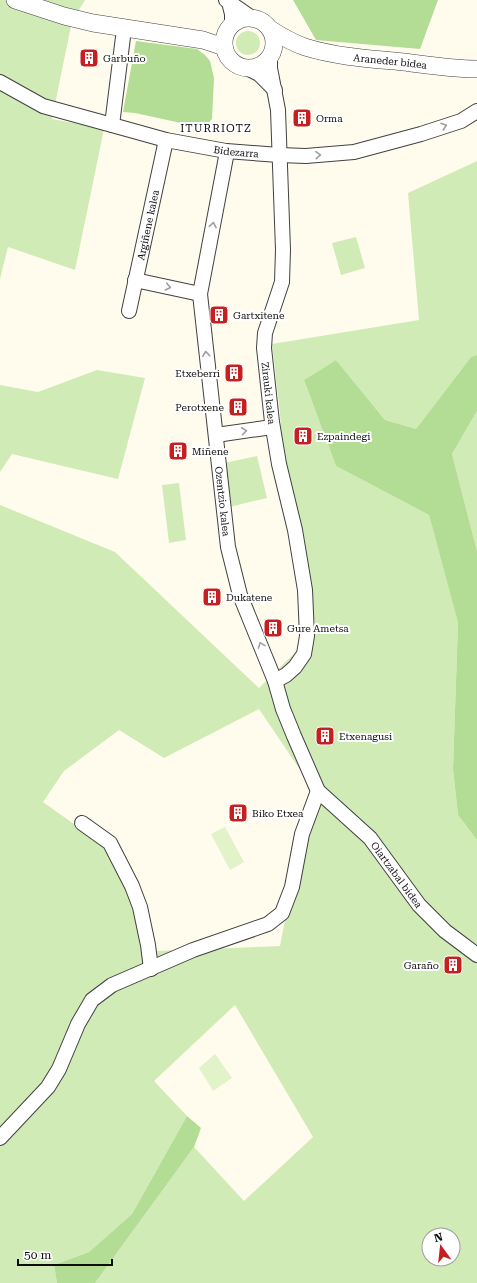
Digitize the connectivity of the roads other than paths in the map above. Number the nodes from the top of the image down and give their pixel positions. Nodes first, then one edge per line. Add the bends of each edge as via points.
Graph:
1 (15, 0) edge
2 (228, 1) edge
3 (252, 18) junction
4 (230, 26) junction
5 (124, 29) junction
6 (270, 29) junction
7 (170, 36) junction
8 (224, 47) junction
9 (304, 47) junction
10 (270, 56) junction
11 (247, 68) junction
12 (477, 69) edge
13 (0, 82) edge
14 (275, 90) junction
15 (477, 111) edge
16 (112, 125) junction
17 (166, 140) junction
18 (226, 151) junction
19 (279, 155) junction
20 (135, 280) junction
21 (200, 294) junction
22 (129, 311) dead end
23 (272, 427) junction
24 (216, 434) junction
25 (275, 681) junction
26 (318, 791) junction
27 (82, 823) dead end
28 (477, 955) edge
29 (151, 969) junction
30 (0, 1138) edge

1 - 5 street via 64,16
2 - 3 street
2 - 4 street via 232,14
3 - 4 street via 245,18
3 - 6 street
4 - 7 street via 204,33
4 - 8 street via 224,37
5 - 7 street
5 - 16 street
6 - 9 street, Araneder bidea
6 - 10 street via 274,43
7 - 8 street via 204,40
8 - 11 street via 229,59
9 - 10 street, Araneder bidea via 282,50
9 - 12 street, Araneder bidea via 349,56
10 - 11 street via 260,65
10 - 14 street, Zirauki kalea
11 - 14 street via 259,74
13 - 16 street, Bidezarra via 42,106
14 - 19 street, Zirauki kalea
19 -> 15 street, Bidezarra via 306,156 354,152 421,134 454,123
16 - 17 street, Bidezarra
17 - 18 street, Bidezarra
17 - 20 street, Argiñene kalea
18 - 19 street, Bidezarra
21 -> 18 street, Ozentzio kalea
19 - 23 street, Zirauki kalea via 282,282 265,333 264,348
20 -> 21 street
20 - 22 street, Argiñene kalea
24 -> 21 street, Ozentzio kalea
24 -> 23 street
23 - 25 street, Zirauki kalea via 302,570 307,636 304,654 295,667
25 -> 24 street, Ozentzio kalea via 232,569
25 - 26 street, Ozentzio kalea via 283,709
26 - 28 street, Oiartzabal bidea via 370,838 419,905 445,931
26 - 29 street via 302,834 292,887 282,913 268,924 193,950
27 - 29 street via 110,843 132,886 140,907
29 - 30 street via 112,985 92,1000 48,1087

